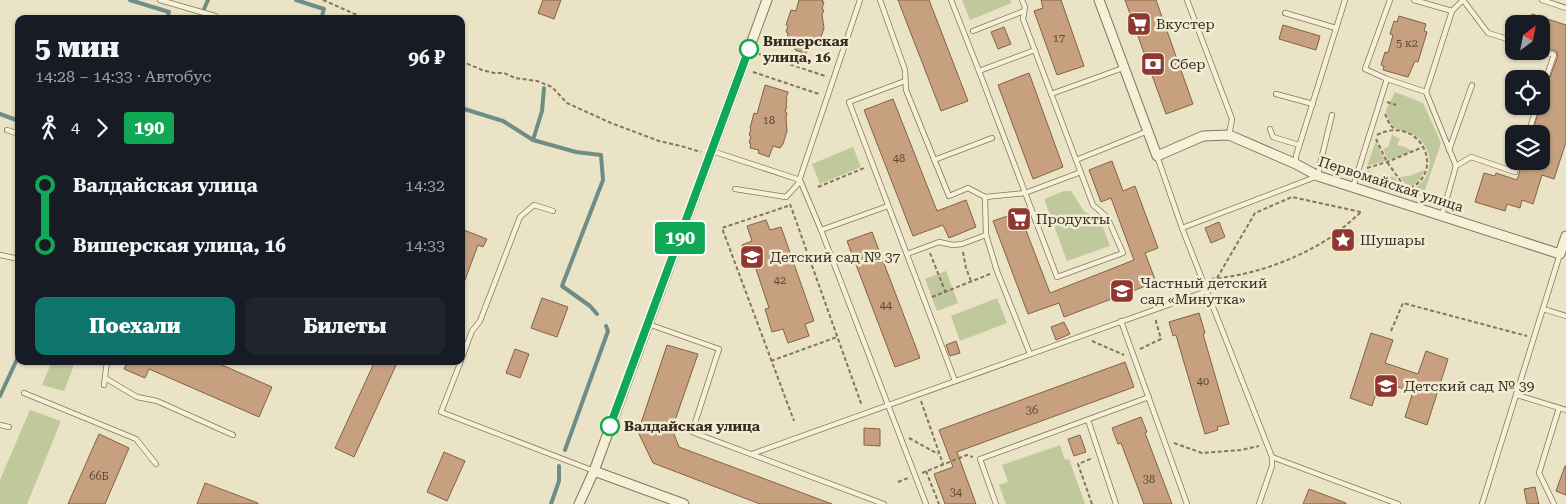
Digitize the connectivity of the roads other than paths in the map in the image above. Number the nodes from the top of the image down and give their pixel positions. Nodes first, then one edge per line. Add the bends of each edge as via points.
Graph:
1 (160, 0) edge
2 (767, 0) edge
3 (860, 0) edge
4 (880, 0) edge
5 (951, 0) edge
6 (1022, 0) edge
7 (1099, 0) edge
8 (1187, 0) edge
9 (1345, 0) edge
10 (1390, 0) edge
11 (1414, 0) edge
12 (1463, 0) edge
13 (1542, 0) edge
14 (1566, 8) edge
15 (1024, 11) junction
16 (1452, 11) junction
17 (1285, 13) dead end
18 (212, 15) edge
19 (1336, 28) junction
20 (973, 31) dead end
21 (1505, 38) edge
22 (1034, 50) junction
23 (1550, 54) edge
24 (1124, 68) junction
25 (979, 70) junction
26 (1549, 70) edge
27 (1387, 79) junction
28 (905, 81) junction
29 (1472, 85) dead end
30 (1426, 92) junction
31 (1051, 94) junction
32 (1276, 94) dead end
33 (1312, 104) junction
34 (1332, 114) dead end
35 (1270, 129) dead end
36 (6, 130) dead end
37 (1148, 131) junction
38 (15, 133) edge
39 (1229, 135) junction
40 (992, 138) dead end
41 (1300, 146) junction
42 (1449, 150) junction
43 (711, 153) junction
44 (1157, 156) junction
45 (934, 160) junction
46 (1076, 160) junction
47 (1296, 164) junction
48 (1456, 166) junction
49 (1505, 169) edge
50 (1081, 172) junction
51 (1318, 176) junction
52 (800, 180) junction
53 (1353, 188) junction
54 (735, 189) dead end
55 (1025, 193) junction
56 (985, 197) junction
57 (888, 206) junction
58 (553, 210) dead end
59 (1442, 215) junction
60 (1182, 228) junction
61 (820, 230) junction
62 (986, 235) junction
63 (1566, 236) edge
64 (907, 254) junction
65 (1560, 254) junction
66 (0, 255) edge
67 (15, 258) edge
68 (1207, 291) junction
69 (1543, 308) junction
70 (1566, 316) edge
71 (1121, 322) junction
72 (648, 324) junction
73 (465, 350) edge
74 (1030, 354) junction
75 (107, 365) edge
76 (459, 365) edge
77 (105, 378) junction
78 (955, 381) junction
79 (104, 386) dead end
80 (24, 393) dead end
81 (1517, 394) junction
82 (1149, 397) junction
83 (887, 405) junction
84 (1559, 408) junction
85 (1566, 410) edge
86 (1088, 420) junction
87 (0, 425) edge
88 (9, 427) dead end
89 (234, 435) dead end
90 (752, 454) junction
91 (1272, 457) junction
92 (156, 464) dead end
93 (594, 471) junction
94 (578, 504) edge
95 (684, 504) edge
96 (884, 504) edge
97 (926, 504) edge
98 (996, 504) edge
99 (1116, 504) edge
100 (1188, 504) edge
101 (1259, 504) edge
102 (1398, 504) edge
103 (1482, 504) edge
104 (1554, 504) edge

1 - 18 lane
2 - 43 street
3 - 52 lane
4 - 28 lane via 905,70
5 - 25 lane
6 - 15 lane
7 - 24 street
8 - 39 lane via 1232,119
9 - 19 lane
10 - 27 lane via 1365,69
11 - 16 lane
12 - 16 lane
12 - 21 lane via 1488,33
13 - 14 lane
15 - 20 lane
15 - 22 lane via 1023,19
16 - 30 lane
17 - 19 lane
19 - 33 lane
22 - 25 lane
22 - 31 lane
23 - 26 lane via 1554,55
24 - 31 lane
24 - 37 street
25 - 55 lane
27 - 30 lane
27 - 53 lane
28 - 45 lane
28 - 57 lane via 849,102
29 - 42 lane
30 - 42 lane
31 - 46 lane
32 - 33 lane
33 - 41 lane
34 - 51 lane
35 - 41 lane via 1274,137
36 - 38 lane
37 - 44 street
37 - 46 lane
39 - 44 street, Первомайская улица via 1203,136
39 - 47 street, Первомайская улица
40 - 45 lane
41 - 47 lane
42 - 48 lane
43 - 52 lane
43 - 72 street
44 - 60 lane
45 - 56 lane via 949,196 968,188
46 - 50 lane
47 - 51 street, Первомайская улица
48 - 49 lane via 1471,157
48 - 59 lane
50 - 55 lane
50 - 55 lane via 1093,205 1107,216 1122,253 1056,277
51 - 53 street, Первомайская улица
51 - 60 lane
52 - 54 lane via 786,197
52 - 61 lane
53 - 59 street, Первомайская улица
55 - 56 lane
56 - 62 lane
57 - 61 lane
57 - 64 lane
58 - 73 lane via 534,206 520,217 480,322 472,331
59 - 65 street, Первомайская улица
60 - 68 lane
61 - 83 lane
62 - 64 lane via 962,244 939,242
62 - 74 lane
63 - 65 street
64 - 78 lane
65 - 69 lane
66 - 67 lane
68 - 71 lane
68 - 91 lane
69 - 70 lane
69 - 81 lane
71 - 74 lane
71 - 82 lane
72 - 90 lane via 719,349 692,432
72 - 93 street
74 - 78 lane
75 - 77 lane
76 - 93 lane via 441,412
77 - 79 lane
77 - 89 lane via 136,397 157,401
78 - 83 lane
80 - 92 lane via 136,439
81 - 84 lane
81 - 103 lane
82 - 86 lane
82 - 100 lane
83 - 90 lane
83 - 97 lane
84 - 85 lane
84 - 104 lane via 1538,473
86 - 98 lane via 980,459
86 - 99 lane
87 - 88 lane
90 - 96 lane
91 - 101 lane
91 - 102 lane
93 - 94 street
93 - 95 street

